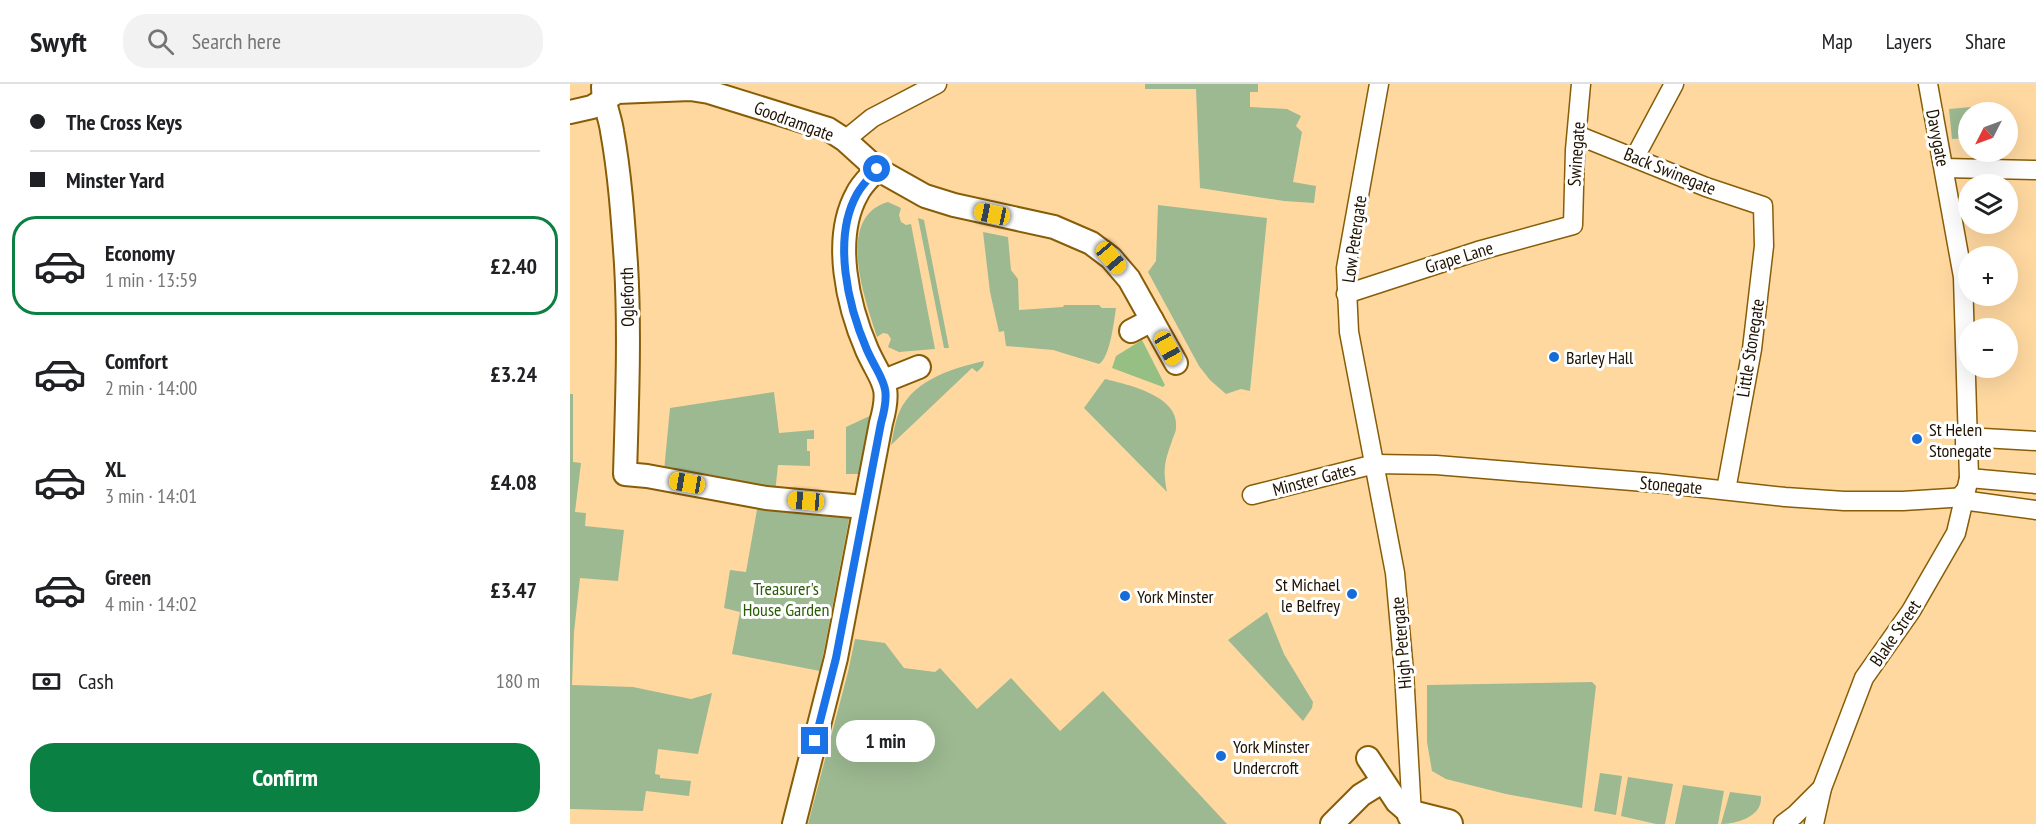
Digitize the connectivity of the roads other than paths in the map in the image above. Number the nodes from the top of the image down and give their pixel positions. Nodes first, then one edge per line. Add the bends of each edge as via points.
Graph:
1 (937, 84) edge
2 (1379, 84) edge
3 (1581, 84) edge
4 (1674, 84) edge
5 (1928, 84) edge
6 (603, 92) edge
7 (570, 112) edge
8 (1577, 135) junction
9 (845, 140) junction
10 (1635, 157) junction
11 (1944, 168) junction
12 (877, 169) junction
13 (2036, 170) edge
14 (1763, 206) joint
15 (1573, 225) joint
16 (1346, 294) junction
17 (1152, 320) junction
18 (1131, 331) dead end
19 (1176, 363) dead end
20 (919, 367) dead end
21 (884, 381) junction
22 (1968, 437) junction
23 (2036, 441) edge
24 (1376, 464) junction
25 (1969, 478) junction
26 (2036, 484) edge
27 (1726, 490) junction
28 (1252, 495) dead end
29 (1964, 498) junction
30 (864, 507) junction
31 (2036, 510) edge
32 (1368, 758) dead end
33 (1382, 782) junction
34 (1822, 788) junction
35 (1412, 820) edge
36 (794, 824) edge
37 (1332, 824) edge
38 (1448, 824) edge
39 (1783, 824) edge
40 (1814, 824) edge

1 - 9 street, Goodramgate via 872,118
2 - 16 street, Low Petergate via 1346,268
3 - 8 street, Swinegate
4 - 10 street
5 - 11 street, Davygate
6 - 7 street, Goodramgate via 592,107
6 - 9 street, Goodramgate via 709,92 809,122
6 - 30 street, Ogleforth via 612,129 626,264 629,381 625,474 766,498
8 - 10 street, Back Swinegate
8 - 15 street, Swinegate
9 - 12 street
10 - 14 street, Back Swinegate
11 - 13 street
11 - 22 street, Davygate via 1963,277
12 - 17 street via 939,201 1054,227 1090,243 1111,258 1129,279
12 - 21 street via 857,194 843,247 857,324
14 - 27 street, Little Stonegate via 1764,246 1754,338
15 - 16 street, Grape Lane
16 - 24 street, Low Petergate via 1349,332
17 - 18 street
17 - 19 street
20 - 21 street
21 - 30 street via 886,403
22 - 23 street
22 - 25 street, Davygate
22 - 29 street
24 - 27 street, Stonegate via 1436,465
24 - 28 street, Minster Gates
24 - 35 street, High Petergate via 1395,573
25 - 26 street
25 - 29 street, Blake Street
27 - 29 street, Stonegate via 1844,501
29 - 31 street, Stonegate
29 - 34 street, Blake Street via 1956,533 1936,569 1864,678
30 - 36 street via 836,658
32 - 33 street
33 - 35 street
33 - 37 street via 1361,795
34 - 39 street, Blake Street
34 - 40 street, Blake Street
35 - 38 street

